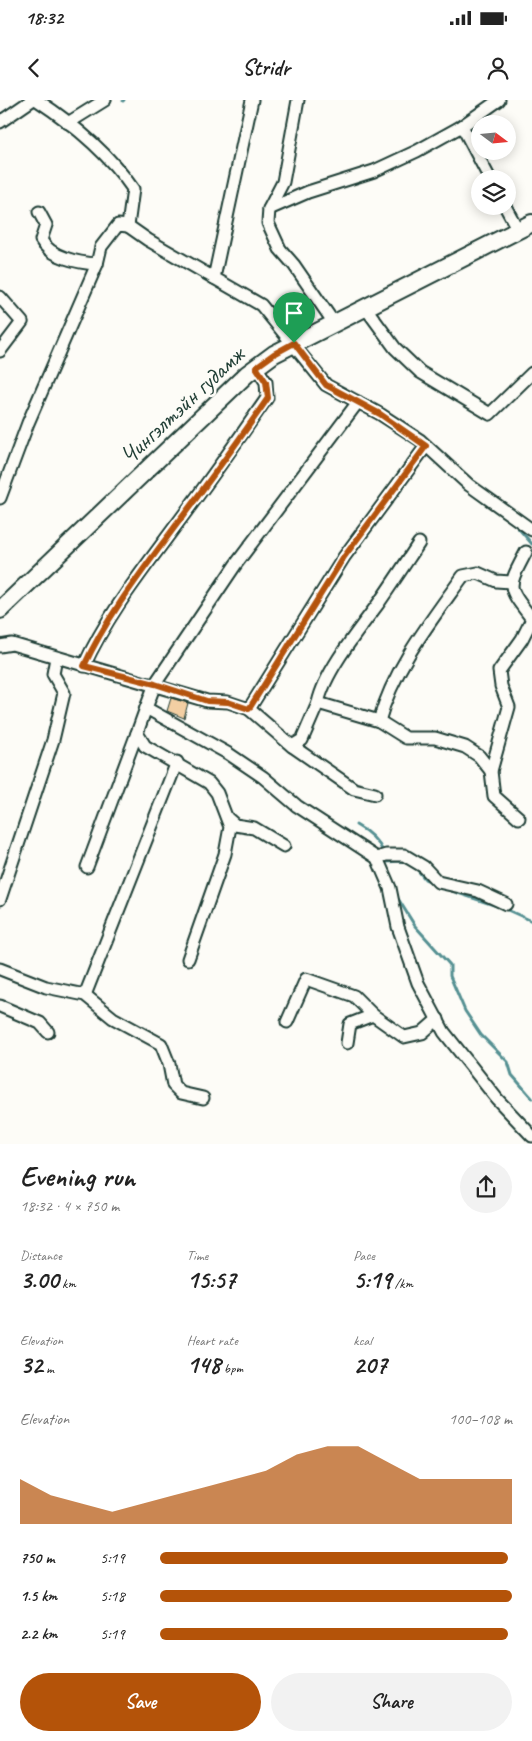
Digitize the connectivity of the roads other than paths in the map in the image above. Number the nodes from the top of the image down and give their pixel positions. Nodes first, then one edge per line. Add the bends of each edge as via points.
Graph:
1 (32, 100) edge
2 (37, 100) edge
3 (105, 100) edge
4 (252, 100) edge
5 (298, 100) edge
6 (499, 100) edge
7 (49, 104) edge
8 (0, 122) edge
9 (68, 123) junction
10 (462, 126) junction
11 (485, 170) edge
12 (269, 209) junction
13 (39, 212) dead end
14 (514, 215) edge
15 (128, 226) junction
16 (525, 226) edge
17 (97, 264) junction
18 (214, 278) junction
19 (0, 297) edge
20 (365, 308) junction
21 (334, 323) junction
22 (294, 343) junction
23 (0, 351) edge
24 (256, 367) junction
25 (532, 373) edge
26 (358, 402) junction
27 (426, 446) junction
28 (0, 498) edge
29 (532, 531) edge
30 (419, 543) dead end
31 (529, 554) edge
32 (511, 582) junction
33 (0, 610) edge
34 (532, 619) edge
35 (0, 646) edge
36 (56, 658) junction
37 (84, 666) junction
38 (155, 684) junction
39 (318, 703) junction
40 (146, 708) junction
41 (249, 709) junction
42 (379, 722) junction
43 (137, 733) junction
44 (292, 746) junction
45 (177, 762) junction
46 (491, 770) junction
47 (374, 794) dead end
48 (227, 818) junction
49 (519, 818) dead end
50 (284, 846) dead end
51 (377, 858) junction
52 (87, 867) dead end
53 (0, 900) edge
54 (506, 904) dead end
55 (188, 959) dead end
56 (0, 969) edge
57 (85, 995) junction
58 (0, 1006) edge
59 (373, 1015) junction
60 (438, 1018) junction
61 (287, 1022) dead end
62 (48, 1032) dead end
63 (347, 1043) dead end
64 (203, 1098) dead end
65 (532, 1136) edge

1 - 8 street
2 - 7 street
3 - 9 street
4 - 18 street
5 - 12 street via 283,182
6 - 10 street
7 - 9 street
9 - 15 street via 122,172 133,188
10 - 11 street
10 - 12 street via 374,171 308,192
12 - 21 street via 268,223 280,249
13 - 17 street via 46,225 40,240 45,247 83,263
14 - 16 street
15 - 17 street via 118,225 101,247
15 - 18 street
16 - 20 main road, Чингэлтэйн гудамж
17 - 28 street via 28,423
18 - 22 street via 261,305
19 - 23 street via 22,322
20 - 21 main road, Чингэлтэйн гудамж
20 - 25 street via 395,348 420,372 490,414
21 - 22 main road, Чингэлтэйн гудамж
22 - 24 main road, Чингэлтэйн гудамж
22 - 26 street via 326,385
24 - 33 main road, Чингэлтэйн гудамж
24 - 37 street via 266,382 268,398 136,580 94,643
26 - 27 street
26 - 38 street via 236,564
27 - 29 street via 469,485
27 - 41 street via 344,557
29 - 31 street
30 - 39 street via 348,645 321,689
31 - 32 street
32 - 34 street via 514,595
32 - 42 street via 496,581 478,573 463,576 420,637 386,697
34 - 46 street via 499,672 510,707
35 - 36 street via 12,644
36 - 37 street
36 - 53 street via 53,674 64,693 63,703
37 - 38 street
38 - 40 street
38 - 41 street via 207,701 228,702
39 - 42 street
39 - 44 street via 302,740
40 - 43 street
40 - 51 street via 229,754 297,806
41 - 44 street
42 - 46 street via 406,738 435,738 465,747 479,756
43 - 45 street via 145,746
43 - 52 street
44 - 47 street via 354,789
45 - 48 street via 209,783 217,793
45 - 57 street
46 - 49 street via 494,796
48 - 50 street via 235,825 254,828
48 - 55 street via 230,828 225,854
51 - 54 street via 404,855 424,867 438,882 478,891
51 - 60 street via 390,888 398,927 418,983
56 - 57 street via 46,987
57 - 64 street via 113,1018 161,1044 173,1085 180,1093
58 - 62 street via 40,1023
59 - 60 street via 404,1037 422,1033
59 - 61 street via 354,996 306,979
59 - 63 street via 350,1024
60 - 65 street via 444,1032

